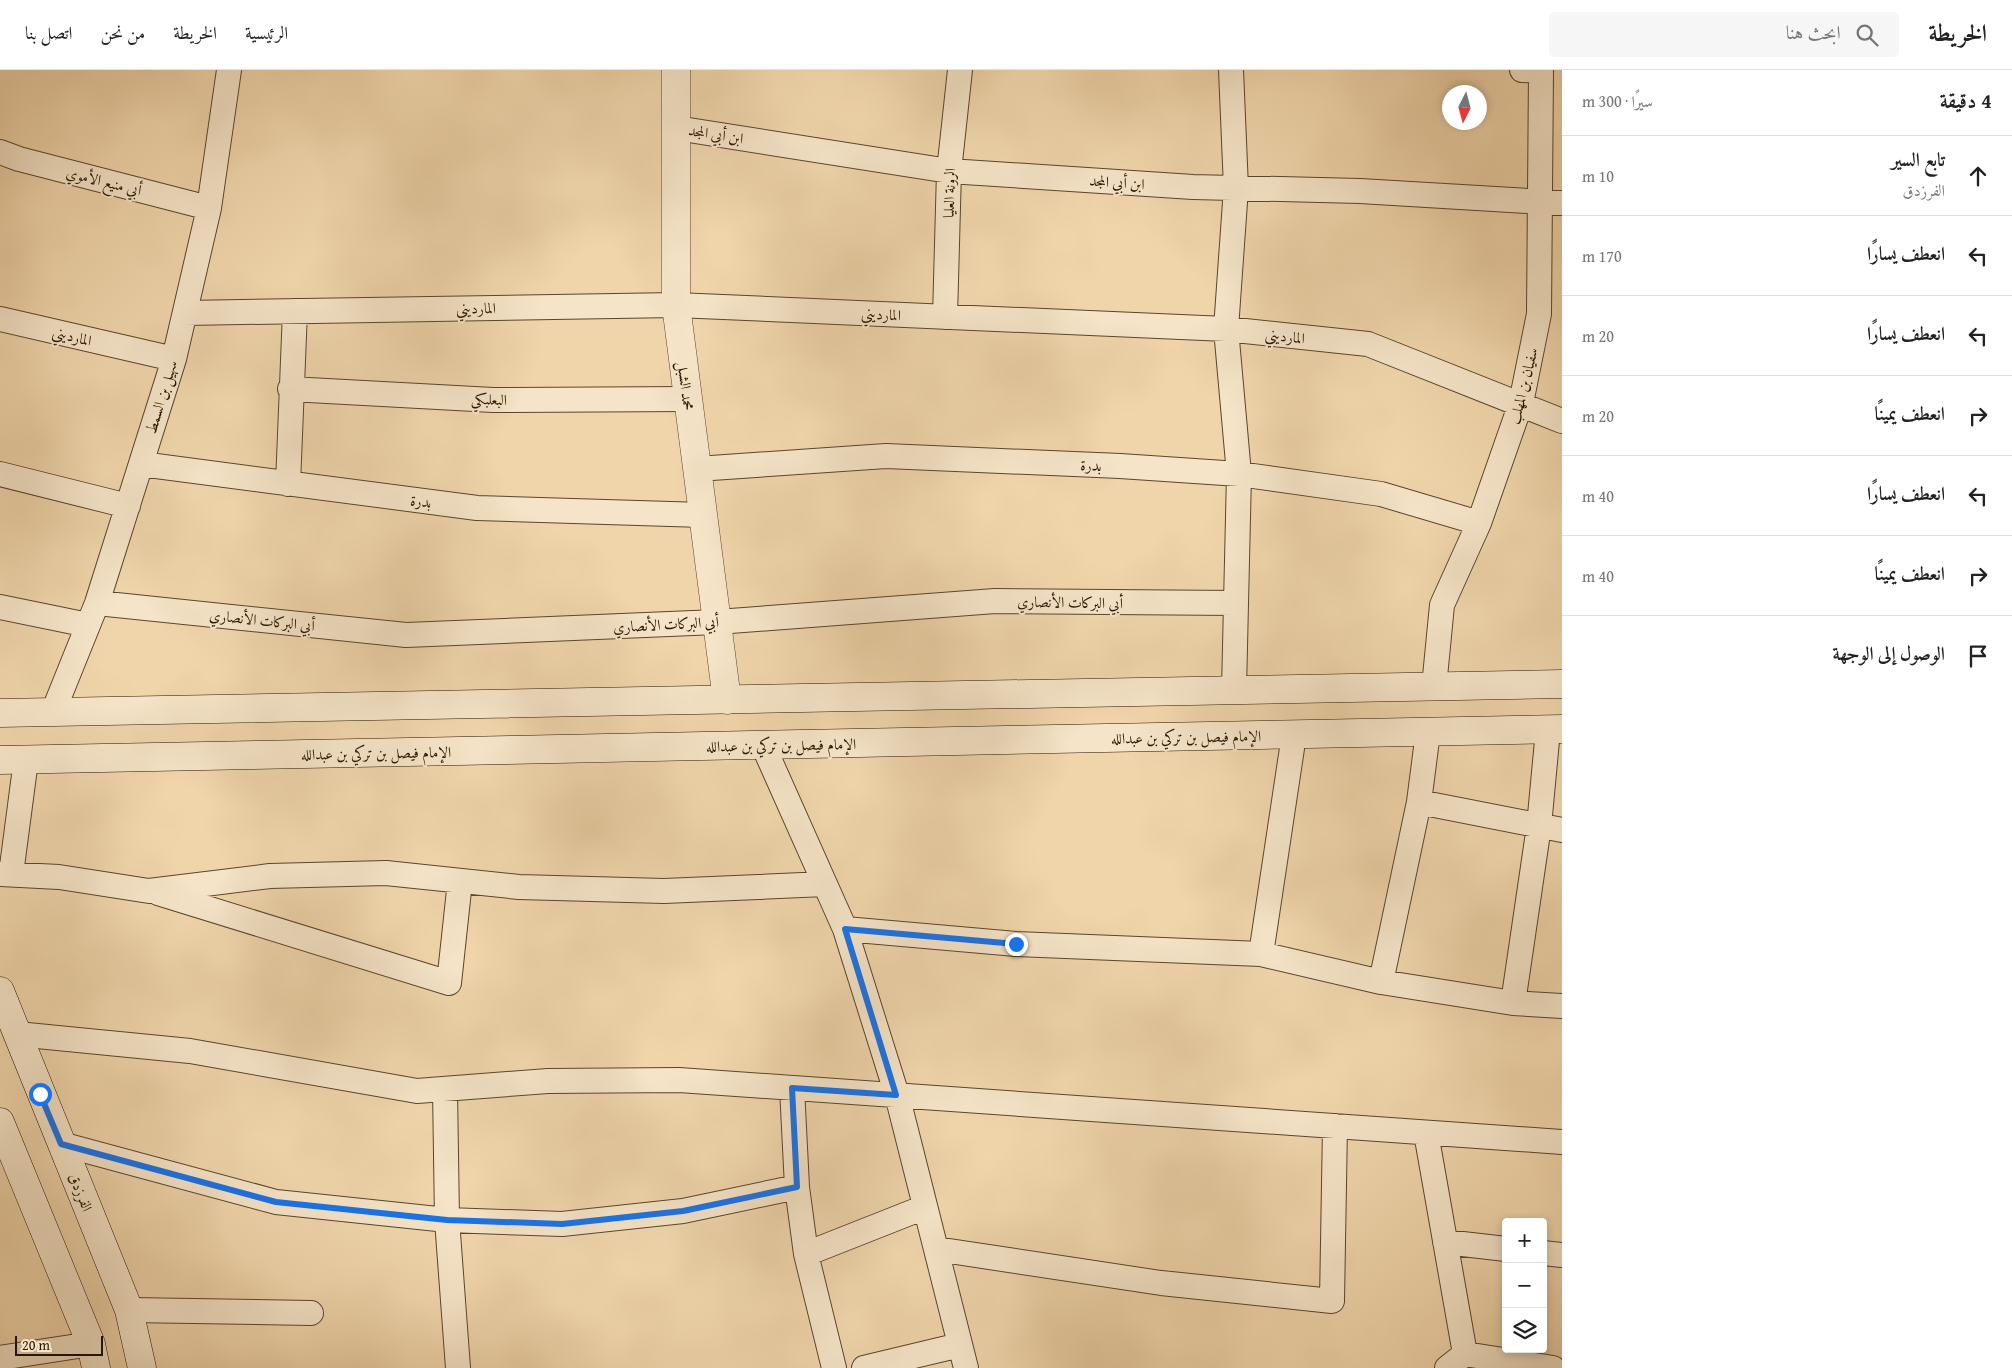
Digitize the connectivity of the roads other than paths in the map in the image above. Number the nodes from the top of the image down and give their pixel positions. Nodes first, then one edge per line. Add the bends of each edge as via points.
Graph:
1 (229, 70) edge
2 (676, 70) edge
3 (960, 70) edge
4 (1231, 70) edge
5 (1532, 71) edge
6 (676, 128) junction
7 (0, 152) edge
8 (949, 171) junction
9 (1236, 188) junction
10 (1552, 202) edge
11 (209, 208) junction
12 (676, 305) junction
13 (295, 311) junction
14 (185, 312) junction
15 (945, 317) junction
16 (0, 319) edge
17 (1226, 329) junction
18 (174, 359) junction
19 (290, 389) junction
20 (688, 399) junction
21 (1521, 404) junction
22 (1562, 421) edge
23 (141, 464) junction
24 (697, 469) junction
25 (0, 474) edge
26 (1239, 474) junction
27 (288, 484) junction
28 (128, 506) junction
29 (703, 515) junction
30 (1479, 523) junction
31 (97, 603) junction
32 (1236, 603) junction
33 (0, 607) edge
34 (717, 622) junction
35 (88, 625) junction
36 (1562, 684) edge
37 (1434, 687) junction
38 (1234, 690) junction
39 (727, 700) junction
40 (53, 712) junction
41 (0, 713) edge
42 (1555, 730) edge
43 (1428, 732) junction
44 (1294, 735) junction
45 (763, 745) junction
46 (13, 760) edge
47 (1419, 802) junction
48 (1539, 826) junction
49 (1562, 830) edge
50 (6, 874) edge
51 (460, 881) junction
52 (825, 884) junction
53 (149, 891) junction
54 (845, 929) junction
55 (1261, 954) junction
56 (1381, 982) junction
57 (0, 991) edge
58 (1513, 1003) junction
59 (1562, 1006) edge
60 (17, 1034) junction
61 (792, 1088) junction
62 (445, 1089) junction
63 (896, 1095) junction
64 (0, 1122) edge
65 (1335, 1126) junction
66 (1426, 1133) junction
67 (1562, 1142) edge
68 (61, 1144) junction
69 (9, 1164) edge
70 (797, 1187) junction
71 (925, 1207) junction
72 (447, 1220) junction
73 (1446, 1242) junction
74 (936, 1249) junction
75 (1502, 1249) edge
76 (1547, 1253) edge
77 (806, 1254) junction
78 (1562, 1255) edge
79 (129, 1310) junction
80 (311, 1313) dead end
81 (960, 1345) junction
82 (94, 1356) edge
83 (0, 1358) edge
84 (1456, 1361) edge
85 (142, 1368) edge
86 (458, 1368) edge
87 (834, 1368) edge
88 (864, 1368) edge
89 (966, 1368) edge
90 (1553, 1368) edge

1 - 11 street, سهيل بن السمط
2 - 6 main road, محمد الشبل
3 - 8 street, الرونة العليا
4 - 9 street
5 - 10 street, سفيان بن المهلب
6 - 8 street, ابن أبي المجد
6 - 12 main road, محمد الشبل
7 - 11 street, أبي منيع الأموي via 19,160
8 - 9 street, ابن أبي المجد
8 - 15 street, الرونة العليا
9 - 10 street, ابن أبي المجد
9 - 17 street
10 - 21 street, سفيان بن المهلب via 1540,314
11 - 14 street, سهيل بن السمط
12 - 13 street, المارديني
12 - 15 street, المارديني
12 - 20 main road, محمد الشبل
13 - 14 street, المارديني
13 - 19 street
14 - 18 street, سهيل بن السمط
15 - 17 street, المارديني
16 - 18 street, المارديني
17 - 21 street, المارديني via 1368,344
17 - 26 street
18 - 23 street, سهيل بن السمط
19 - 20 street, البعلبكي via 493,400
19 - 27 street
20 - 24 main road, محمد الشبل
21 - 22 street, المارديني
21 - 30 street, سفيان بن المهلب
23 - 27 street, بدرة
23 - 28 street, سهيل بن السمط
24 - 26 street, بدرة via 886,456
24 - 29 main road, محمد الشبل
25 - 28 street
26 - 30 street, بدرة via 1381,494
26 - 32 street
27 - 29 street, بدرة via 477,508
28 - 31 street, سهيل بن السمط
29 - 34 main road, محمد الشبل
30 - 37 street, سفيان بن المهلب via 1442,605
31 - 34 street, أبي البركات الأنصاري via 406,635
31 - 35 street, سهيل بن السمط
32 - 34 street, أبي البركات الأنصاري via 996,601
32 - 38 street
33 - 35 street
34 - 39 main road, محمد الشبل
35 - 40 street, سهيل بن السمط
36 - 37 main road
37 - 38 main road
38 - 39 main road
39 - 40 main road
40 - 41 main road
42 - 43 main road, الإمام فيصل بن تركي بن عبدالله
42 - 48 street
43 - 44 main road, الإمام فيصل بن تركي بن عبدالله
43 - 47 street
44 - 45 main road, الإمام فيصل بن تركي بن عبدالله
44 - 55 street
45 - 46 main road, الإمام فيصل بن تركي بن عبدالله
45 - 52 street
46 - 50 street
47 - 48 street
47 - 56 street
48 - 49 street
48 - 58 street
50 - 53 street via 59,877
51 - 52 street via 519,887 664,891
51 - 53 street via 386,873 270,876
51 - 53 street via 449,983
52 - 54 street
54 - 55 street via 1016,944
54 - 63 street
55 - 56 street
56 - 58 street
57 - 60 main road, الفرزدق
58 - 59 street
60 - 62 street via 190,1051 417,1091
60 - 68 main road, الفرزدق
61 - 62 street via 679,1080 548,1082
61 - 63 street
61 - 70 street
62 - 72 street
63 - 65 street
63 - 71 street
64 - 69 main road
65 - 66 street
65 - 74 street via 1332,1301 1161,1284
66 - 67 street
66 - 73 street
68 - 72 street via 276,1202
68 - 79 main road, الفرزدق
69 - 82 main road
70 - 72 street via 683,1211 562,1224
70 - 77 street
71 - 74 street
71 - 77 street
72 - 86 street
73 - 75 street
73 - 84 street
74 - 81 street
76 - 78 street
77 - 87 street
79 - 80 street
79 - 85 main road, الفرزدق
81 - 88 street
81 - 89 street
82 - 83 street
84 - 90 street

